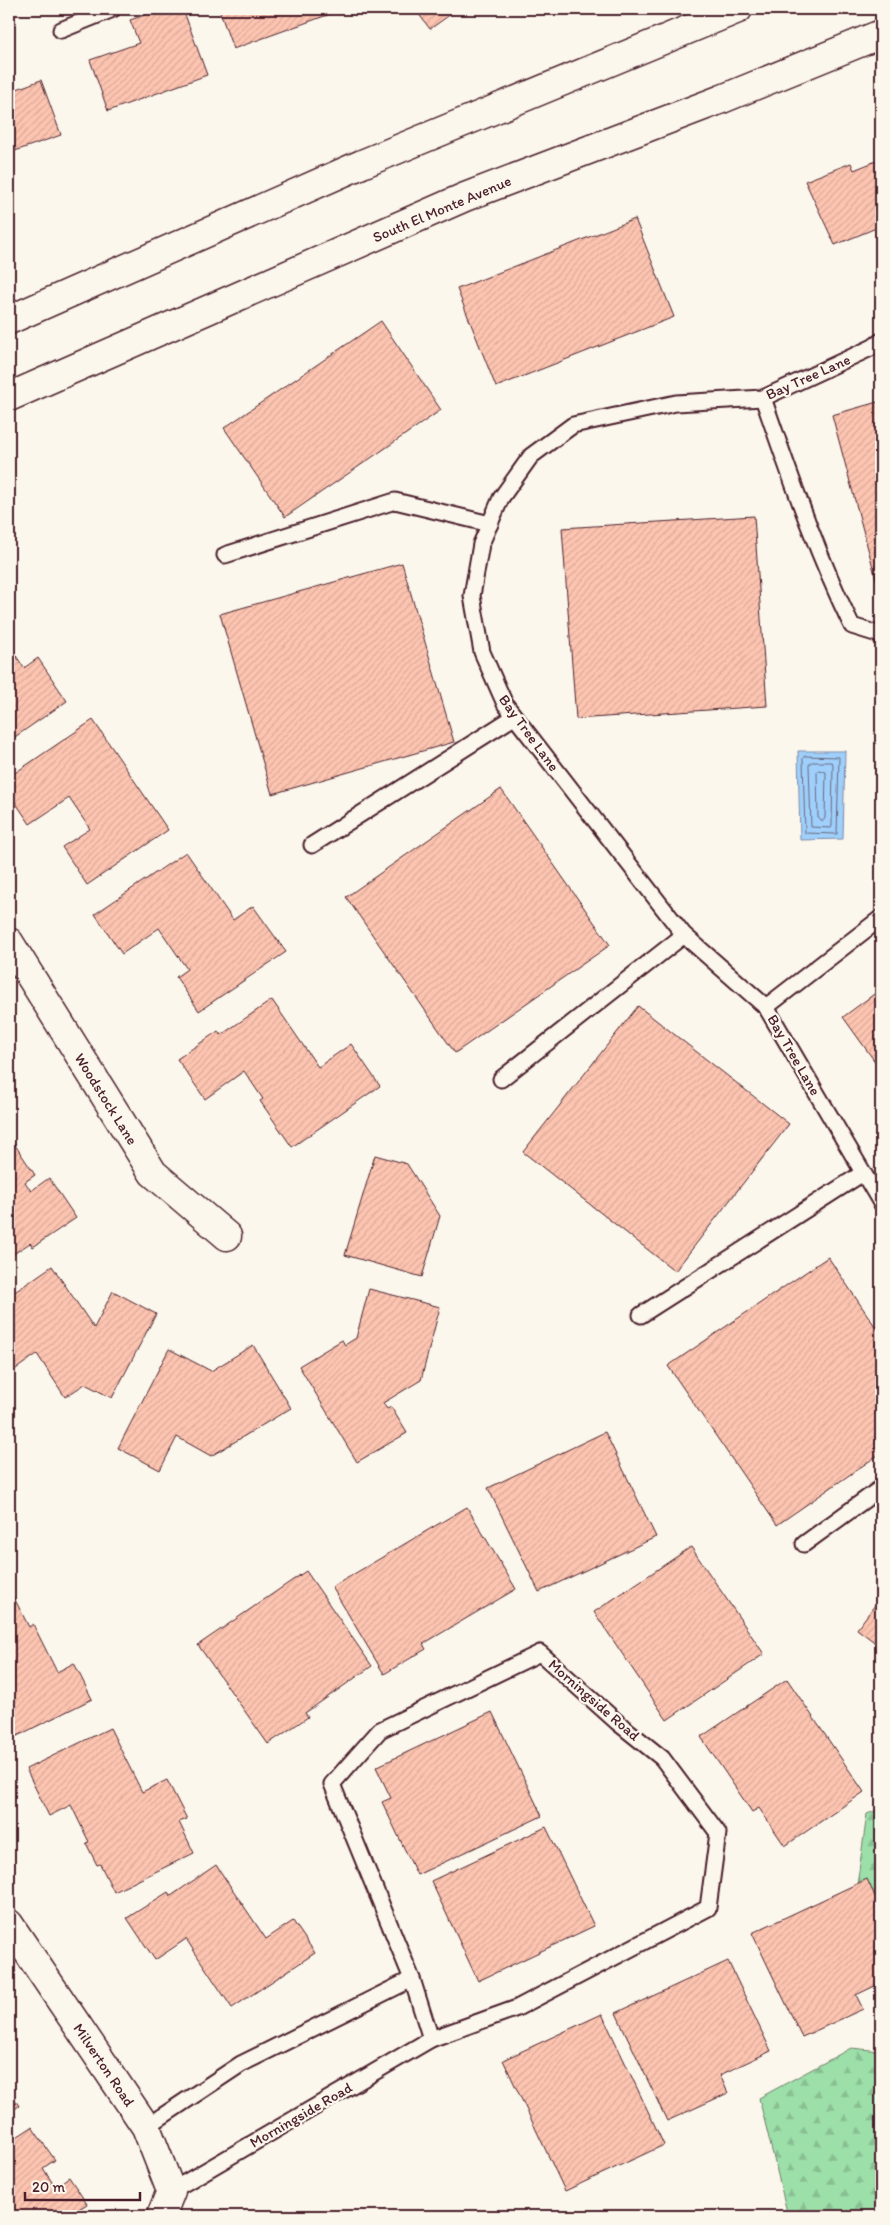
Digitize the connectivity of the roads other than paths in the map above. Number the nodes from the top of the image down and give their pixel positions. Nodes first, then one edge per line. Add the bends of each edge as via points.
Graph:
1 (114, 9) edge
2 (738, 9) edge
3 (60, 30) dead end
4 (881, 34) edge
5 (9, 320) edge
6 (881, 341) edge
7 (9, 397) edge
8 (763, 398) junction
9 (490, 524) junction
10 (225, 555) dead end
11 (881, 635) edge
12 (514, 717) junction
13 (312, 845) dead end
14 (881, 918) edge
15 (684, 935) junction
16 (9, 942) edge
17 (766, 1007) junction
18 (501, 1079) dead end
19 (863, 1173) junction
20 (881, 1203) edge
21 (227, 1236) dead end
22 (641, 1315) dead end
23 (881, 1488) edge
24 (804, 1544) dead end
25 (9, 1924) edge
26 (412, 1979) junction
27 (431, 2039) junction
28 (146, 2127) junction
29 (172, 2191) junction
30 (161, 2216) edge

1 - 3 lane
2 - 5 main road via 362,164
4 - 7 main road, South El Monte Avenue via 464,198
6 - 8 lane, Bay Tree Lane
8 - 9 lane, Bay Tree Lane via 676,403 573,425 531,456 501,498
8 - 11 lane via 813,540 852,626
9 - 10 lane via 395,501
9 - 12 lane, Bay Tree Lane via 481,544 472,596 482,652
12 - 13 lane
12 - 15 lane, Bay Tree Lane
14 - 17 lane
15 - 17 lane, Bay Tree Lane
15 - 18 lane
16 - 21 main road, Woodstock Lane via 153,1173
17 - 19 lane, Bay Tree Lane
19 - 20 lane, Bay Tree Lane
19 - 22 lane
23 - 24 lane
25 - 28 main road, Milverton Road
26 - 27 lane, Morningside Road
26 - 27 lane, Morningside Road via 332,1784 380,1730 540,1653 662,1758 718,1833 708,1908 517,2008
26 - 28 lane via 241,2064
27 - 29 lane, Morningside Road
28 - 29 main road, Milverton Road
29 - 30 main road

